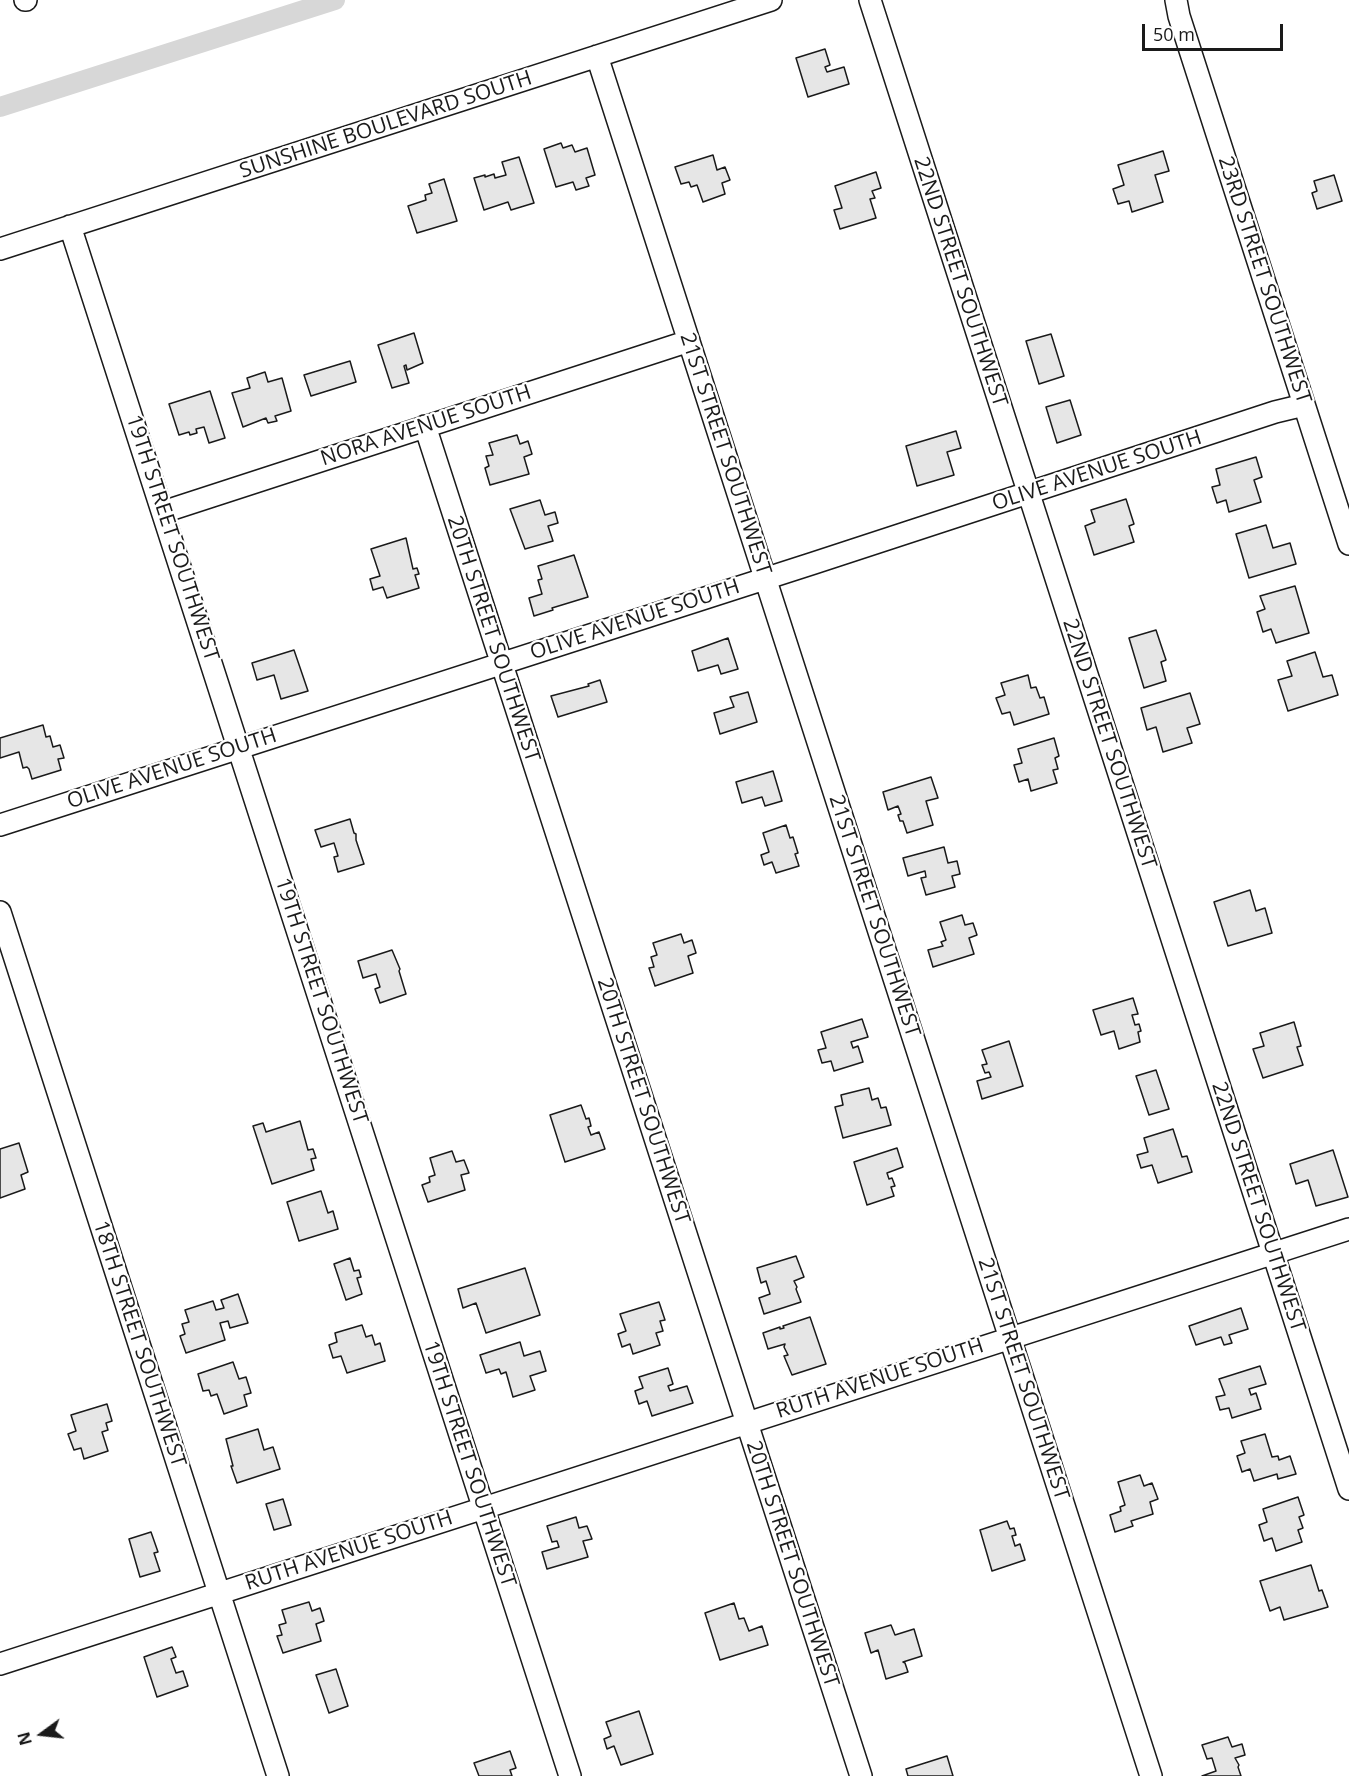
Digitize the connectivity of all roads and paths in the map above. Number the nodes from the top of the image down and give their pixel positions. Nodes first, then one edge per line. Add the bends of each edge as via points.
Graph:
1 (771, 0) edge
2 (870, 0) edge
3 (1175, 5) edge
4 (597, 56) junction
5 (70, 226) junction
6 (0, 249) edge
7 (688, 341) junction
8 (1304, 405) junction
9 (425, 426) junction
10 (1028, 494) junction
11 (164, 512) junction
12 (1349, 544) edge
13 (765, 578) junction
14 (501, 663) junction
15 (240, 747) junction
16 (0, 825) edge
17 (0, 912) edge
18 (1349, 1229) edge
19 (1272, 1252) junction
20 (1011, 1337) junction
21 (746, 1422) junction
22 (1349, 1489) edge
23 (483, 1508) junction
24 (219, 1592) junction
25 (0, 1664) edge
26 (278, 1776) edge
27 (570, 1776) edge
28 (861, 1776) edge
29 (1151, 1776) edge

1 - 4 street, SUNSHINE BOULEVARD SOUTH
2 - 10 street, 22ND STREET SOUTHWEST
3 - 8 street, 23RD STREET SOUTHWEST
4 - 5 street, SUNSHINE BOULEVARD SOUTH
4 - 7 street, 21ST STREET SOUTHWEST
5 - 6 street, SUNSHINE BOULEVARD SOUTH
5 - 11 street, 19TH STREET SOUTHWEST
7 - 9 street, NORA AVENUE SOUTH
7 - 13 street, 21ST STREET SOUTHWEST
8 - 10 street, OLIVE AVENUE SOUTH
8 - 12 street, 23RD STREET SOUTHWEST
9 - 11 street, NORA AVENUE SOUTH
9 - 14 street, 20TH STREET SOUTHWEST
10 - 13 street, OLIVE AVENUE SOUTH
10 - 19 street, 22ND STREET SOUTHWEST
11 - 15 street, 19TH STREET SOUTHWEST
13 - 14 street, OLIVE AVENUE SOUTH
13 - 20 street, 21ST STREET SOUTHWEST
14 - 15 street, OLIVE AVENUE SOUTH
14 - 21 street, 20TH STREET SOUTHWEST
15 - 16 street, OLIVE AVENUE SOUTH
15 - 23 street, 19TH STREET SOUTHWEST
17 - 24 street, 18TH STREET SOUTHWEST
18 - 19 street, RUTH AVENUE SOUTH
19 - 20 street, RUTH AVENUE SOUTH
19 - 22 street, 22ND STREET SOUTHWEST
20 - 21 street, RUTH AVENUE SOUTH
20 - 29 street, 21ST STREET SOUTHWEST
21 - 23 street, RUTH AVENUE SOUTH
21 - 28 street, 20TH STREET SOUTHWEST
23 - 24 street, RUTH AVENUE SOUTH
23 - 27 street, 19TH STREET SOUTHWEST
24 - 25 street, RUTH AVENUE SOUTH
24 - 26 street, 18TH STREET SOUTHWEST

